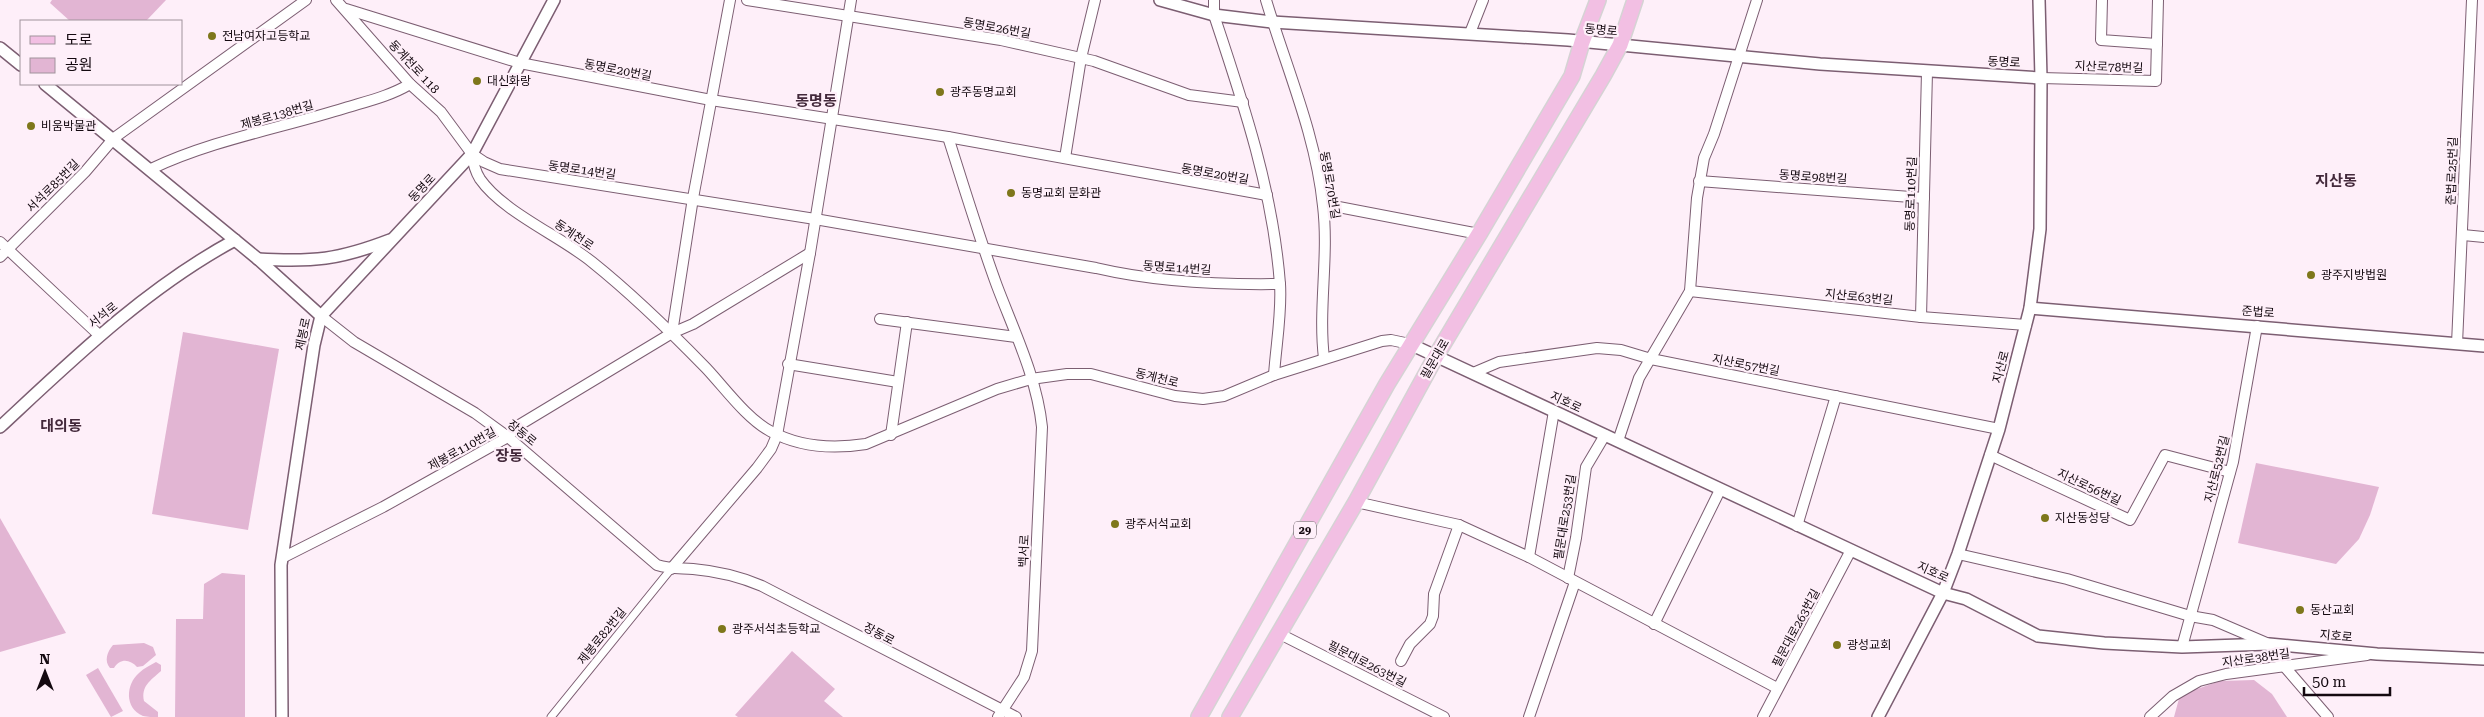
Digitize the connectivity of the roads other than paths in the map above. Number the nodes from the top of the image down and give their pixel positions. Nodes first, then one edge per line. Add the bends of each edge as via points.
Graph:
1 (306, 0) edge
2 (336, 0) edge
3 (554, 0) edge
4 (730, 0) edge
5 (747, 0) edge
6 (851, 0) edge
7 (1095, 0) edge
8 (1214, 0) edge
9 (1266, 0) edge
10 (1483, 0) edge
11 (1598, 0) edge
12 (1634, 0) edge
13 (1758, 0) edge
14 (2039, 0) edge
15 (2102, 0) edge
16 (2158, 0) edge
17 (2472, 0) edge
18 (1166, 1) edge
19 (346, 9) junction
20 (1214, 14) junction
21 (848, 17) junction
22 (1272, 22) junction
23 (1470, 33) junction
24 (1582, 42) junction
25 (2157, 44) junction
26 (1620, 45) junction
27 (0, 48) edge
28 (1738, 56) junction
29 (1081, 58) junction
30 (520, 63) junction
31 (20, 64) edge
32 (1927, 72) junction
33 (2041, 78) junction
34 (410, 84) junction
35 (46, 85) edge
36 (711, 100) junction
37 (1243, 102) junction
38 (832, 120) junction
39 (948, 137) junction
40 (114, 138) junction
41 (472, 154) junction
42 (1065, 158) junction
43 (151, 169) junction
44 (1699, 181) junction
45 (1267, 195) junction
46 (693, 198) junction
47 (1924, 198) junction
48 (1323, 204) junction
49 (815, 219) junction
50 (1479, 234) junction
51 (2463, 235) junction
52 (2484, 237) edge
53 (394, 238) junction
54 (235, 240) junction
55 (4, 245) edge
56 (984, 250) junction
57 (810, 253) junction
58 (0, 257) edge
59 (258, 259) junction
60 (1280, 284) junction
61 (1690, 291) junction
62 (2030, 308) junction
63 (321, 316) junction
64 (1921, 316) junction
65 (880, 319) dead end
66 (907, 322) junction
67 (2026, 325) junction
68 (2257, 326) junction
69 (672, 333) junction
70 (100, 335) junction
71 (1016, 337) junction
72 (1410, 344) junction
73 (2457, 344) junction
74 (2484, 346) edge
75 (1436, 356) junction
76 (1324, 358) junction
77 (1651, 359) junction
78 (788, 364) junction
79 (1473, 373) junction
80 (1274, 375) junction
81 (1031, 379) junction
82 (898, 382) junction
83 (1836, 396) junction
84 (1554, 412) junction
85 (0, 427) edge
86 (1999, 429) junction
87 (777, 435) junction
88 (891, 435) junction
89 (1605, 435) junction
90 (508, 437) junction
91 (1618, 441) junction
92 (1990, 455) junction
93 (2230, 472) junction
94 (1720, 490) junction
95 (1356, 502) junction
96 (1459, 525) junction
97 (1797, 526) junction
98 (1851, 550) junction
99 (1958, 554) junction
100 (1529, 557) junction
101 (282, 558) junction
102 (671, 569) junction
103 (1572, 580) junction
104 (1943, 593) junction
105 (2190, 616) junction
106 (1654, 624) junction
107 (1278, 633) junction
108 (2269, 644) junction
109 (2182, 647) junction
110 (2377, 654) junction
111 (2484, 660) edge
112 (1401, 661) dead end
113 (2284, 666) junction
114 (1778, 688) junction
115 (1000, 714) edge
116 (282, 717) edge
117 (551, 717) edge
118 (1016, 717) edge
119 (1199, 717) edge
120 (1230, 717) edge
121 (1444, 717) edge
122 (1530, 717) edge
123 (1762, 717) edge
124 (1878, 717) edge
125 (2150, 717) edge
126 (2328, 717) edge

1 - 40 street, 서석로85번길
2 - 19 street, 동계천로 118
3 - 30 street, 동명로
4 - 36 street
5 - 21 street, 동명로26번길
6 - 21 street
7 - 29 street
8 - 20 street
9 - 22 street, 동명로70번길
10 - 23 street
11 - 24 main road, 29
12 - 26 main road, 필문대로 / 29
13 - 28 street
14 - 33 street, 지산로
15 - 25 street via 2101,40
16 - 25 street, 지산로78번길
17 - 51 street, 준법로25번길
18 - 20 street, 동명로
19 - 30 street
19 - 34 street, 동계천로 118
20 - 22 street, 동명로
20 - 37 street
21 - 29 street, 동명로26번길 via 1001,40
21 - 38 street
22 - 23 street, 동명로
22 - 48 street, 동명로70번길 via 1300,107
23 - 24 street, 동명로
24 - 26 street, 동명로
24 - 50 main road, 29 via 1572,76
25 - 33 street, 지산로78번길 via 2156,81
26 - 28 street, 동명로
26 - 75 main road, 필문대로 / 29
27 - 31 street
28 - 32 street, 동명로
28 - 44 street
29 - 37 street, 동명로26번길 via 1188,95
29 - 42 street
30 - 36 street, 동명로20번길
30 - 41 street, 동명로
32 - 33 street, 동명로
32 - 47 street, 동명로110번길
33 - 62 street, 지산로 via 2040,229
34 - 41 street, 동계천로 118 via 441,112
34 - 43 street, 제봉로138번길 via 380,98 187,153
35 - 40 street, 제봉로
36 - 38 street, 동명로20번길
36 - 46 street
37 - 45 street, 동명로20번길
38 - 39 street, 동명로20번길
38 - 49 street
39 - 42 street, 동명로20번길
39 - 56 street
40 - 43 street, 제봉로
40 - 55 street, 서석로85번길 via 85,172
41 - 46 street, 동명로14번길 via 500,170
41 - 53 street, 동명로
41 - 69 street, 동계천로 via 475,170 488,187 515,210 593,263
42 - 45 street, 동명로20번길
43 - 54 street, 제봉로
44 - 47 street, 동명로98번길
44 - 61 street
45 - 60 street
46 - 49 street, 동명로14번길
46 - 69 street
47 - 64 street, 동명로110번길
48 - 50 street
48 - 76 street, 동명로70번길 via 1326,273
49 - 56 street, 동명로14번길
49 - 57 street
50 - 72 main road, 29
51 - 52 street
51 - 73 street, 준법로25번길
53 - 59 street via 356,253 325,260
53 - 63 street, 동명로
54 - 59 street, 제봉로
54 - 70 street, 서석로 via 209,254
55 - 58 street, 서석로85번길
55 - 70 street
56 - 60 street, 동명로14번길 via 1153,280
56 - 71 street
57 - 69 street via 693,324
57 - 78 street
59 - 63 street, 제봉로
60 - 80 street
61 - 64 street, 지산로63번길
61 - 77 street
62 - 67 street, 지산로
62 - 68 street, 준법로
63 - 90 street, 장동로 via 354,342 475,413
63 - 101 street, 제봉로
64 - 67 street, 지산로63번길
65 - 66 street
66 - 71 street
66 - 82 street
67 - 86 street, 지산로
68 - 73 street, 준법로
68 - 93 street, 지산로52번길
69 - 87 street, 동계천로 via 760,425
69 - 90 street, 제봉로110번길 via 516,427
70 - 85 street, 서석로
71 - 81 street
72 - 75 street, 지호로
72 - 76 street, 동계천로 via 1382,341
72 - 119 main road, 29
73 - 74 street, 준법로
75 - 79 street, 지호로
75 - 95 main road, 필문대로 / 29
76 - 80 street, 동계천로
77 - 79 street via 1621,350 1598,348 1499,362
77 - 83 street, 지산로57번길
77 - 91 street via 1639,378
78 - 82 street
78 - 87 street
79 - 84 street, 지호로
80 - 81 street, 동계천로 via 1224,396 1203,399 1175,396 1091,374
81 - 88 street, 동계천로 via 983,395
81 - 115 street, 백서로 via 1042,427 1032,651 1024,677
82 - 88 street
83 - 86 street, 지산로57번길
83 - 97 street
84 - 89 street, 지호로
84 - 100 street
86 - 92 street, 지산로
87 - 88 street, 동계천로 via 823,446 848,447
87 - 102 street via 757,468
89 - 91 street, 지호로
89 - 103 street, 필문대로253번길 via 1586,467
90 - 101 street, 제봉로110번길 via 383,508
90 - 102 street, 장동로 via 657,565
91 - 94 street, 지호로
92 - 93 street, 지산로56번길 via 2130,520 2165,454
92 - 99 street, 지산로
93 - 105 street, 지산로52번길
94 - 97 street, 지호로
94 - 106 street
95 - 96 street, 필문대로253번길
95 - 107 main road, 필문대로 / 29
96 - 100 street, 필문대로253번길
96 - 112 street via 1434,594 1430,624 1410,644
97 - 98 street, 지호로
98 - 104 street, 지호로
98 - 114 street, 필문대로263번길
99 - 104 street, 지산로
99 - 105 street via 2067,578
100 - 103 street, 필문대로253번길
101 - 116 street, 제봉로
102 - 115 street, 장동로 via 694,569 746,579 762,586
102 - 117 street, 제봉로82번길
103 - 106 street, 필문대로253번길
103 - 122 street
104 - 109 street, 지호로 via 1966,599 2038,636
104 - 124 street, 지산로
105 - 108 street via 2213,620
105 - 109 street, 지산로52번길
106 - 114 street, 필문대로253번길
107 - 120 main road, 필문대로 / 29
107 - 121 street, 필문대로263번길
108 - 109 street, 지호로
108 - 110 street, 지호로
108 - 113 street
110 - 111 street, 지호로
110 - 113 street, 지산로38번길
113 - 125 street, 지산로38번길 via 2226,674 2199,682 2173,696
113 - 126 street
114 - 123 street, 필문대로263번길
115 - 118 street, 장동로

